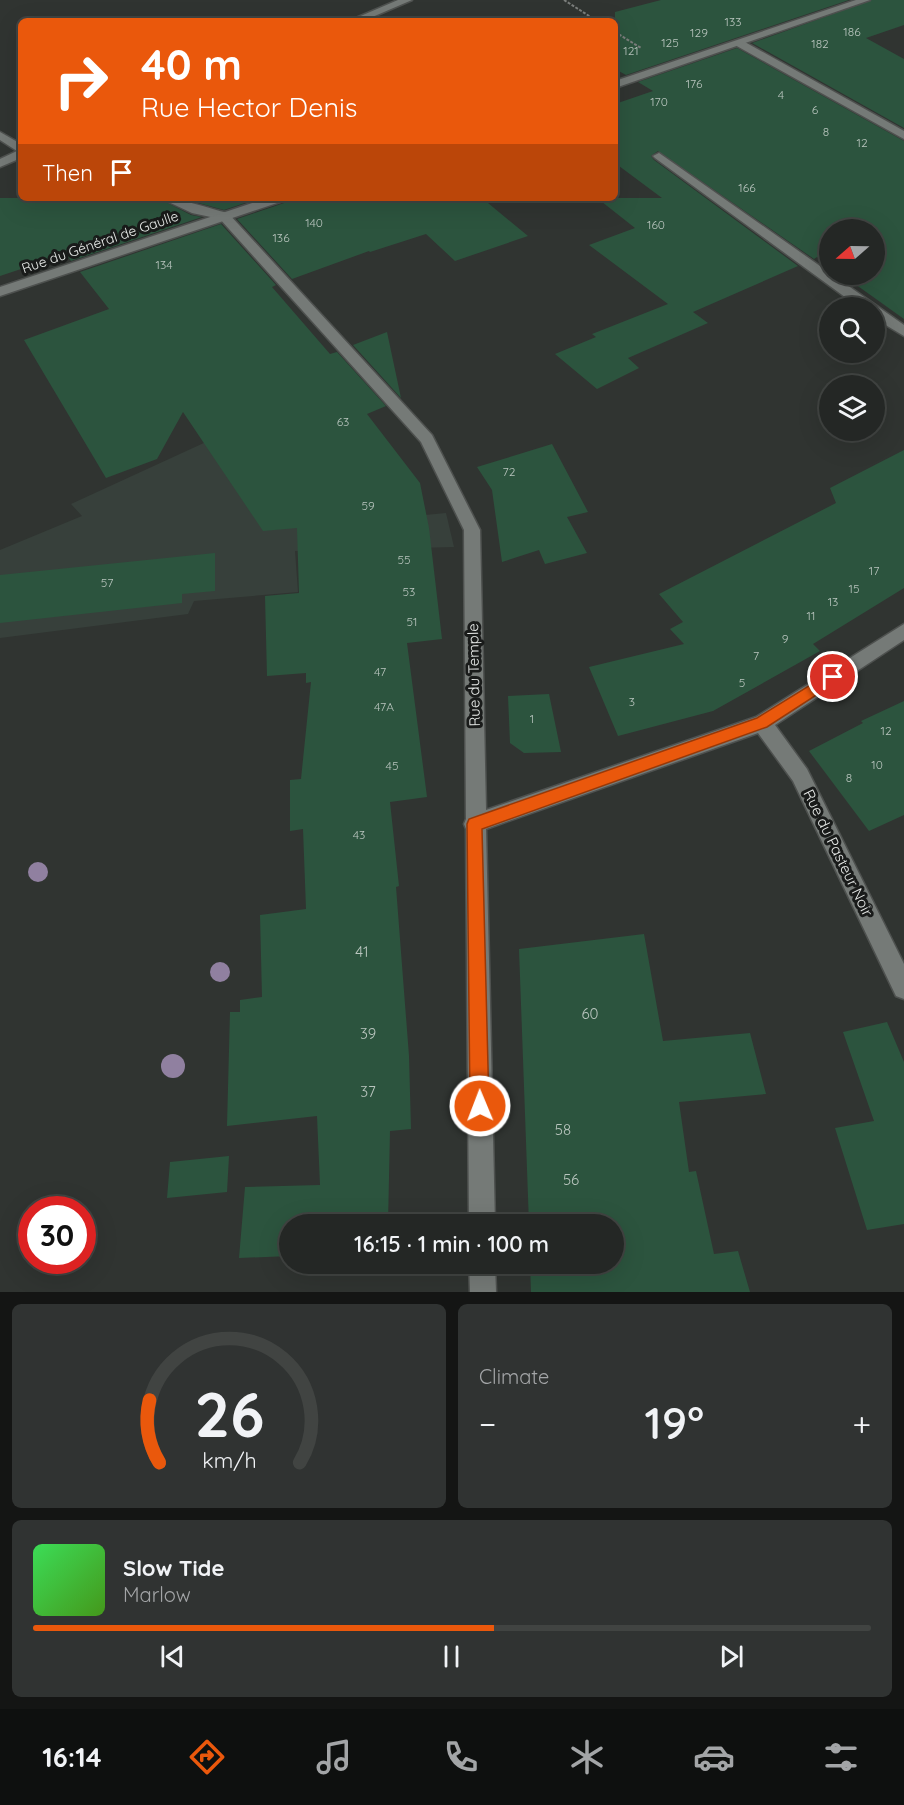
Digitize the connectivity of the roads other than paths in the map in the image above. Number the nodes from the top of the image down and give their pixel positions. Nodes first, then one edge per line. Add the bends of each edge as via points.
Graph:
1 (407, 0) edge
2 (865, 0) edge
3 (362, 18) edge
4 (739, 43) junction
5 (618, 83) edge
6 (0, 135) edge
7 (904, 136) edge
8 (18, 150) edge
9 (18, 153) edge
10 (659, 156) dead end
11 (0, 162) edge
12 (174, 201) edge
13 (270, 201) edge
14 (224, 216) junction
15 (0, 292) edge
16 (855, 297) edge
17 (885, 319) edge
18 (904, 332) edge
19 (904, 631) edge
20 (762, 723) junction
21 (474, 824) junction
22 (904, 988) edge
23 (482, 1214) edge
24 (482, 1274) edge
25 (483, 1292) edge

1 - 3 street
2 - 4 street
4 - 5 street
4 - 7 street
6 - 8 street
9 - 11 street
10 - 16 street
12 - 14 street
13 - 14 street, Rue du Général de Gaulle
14 - 15 street, Rue du Général de Gaulle
14 - 21 street, Rue du Temple via 427,439 472,530
17 - 18 street
19 - 20 street
20 - 21 street
20 - 22 street, Rue du Pasteur Noir via 800,775
21 - 23 street, Rue du Temple
24 - 25 street

